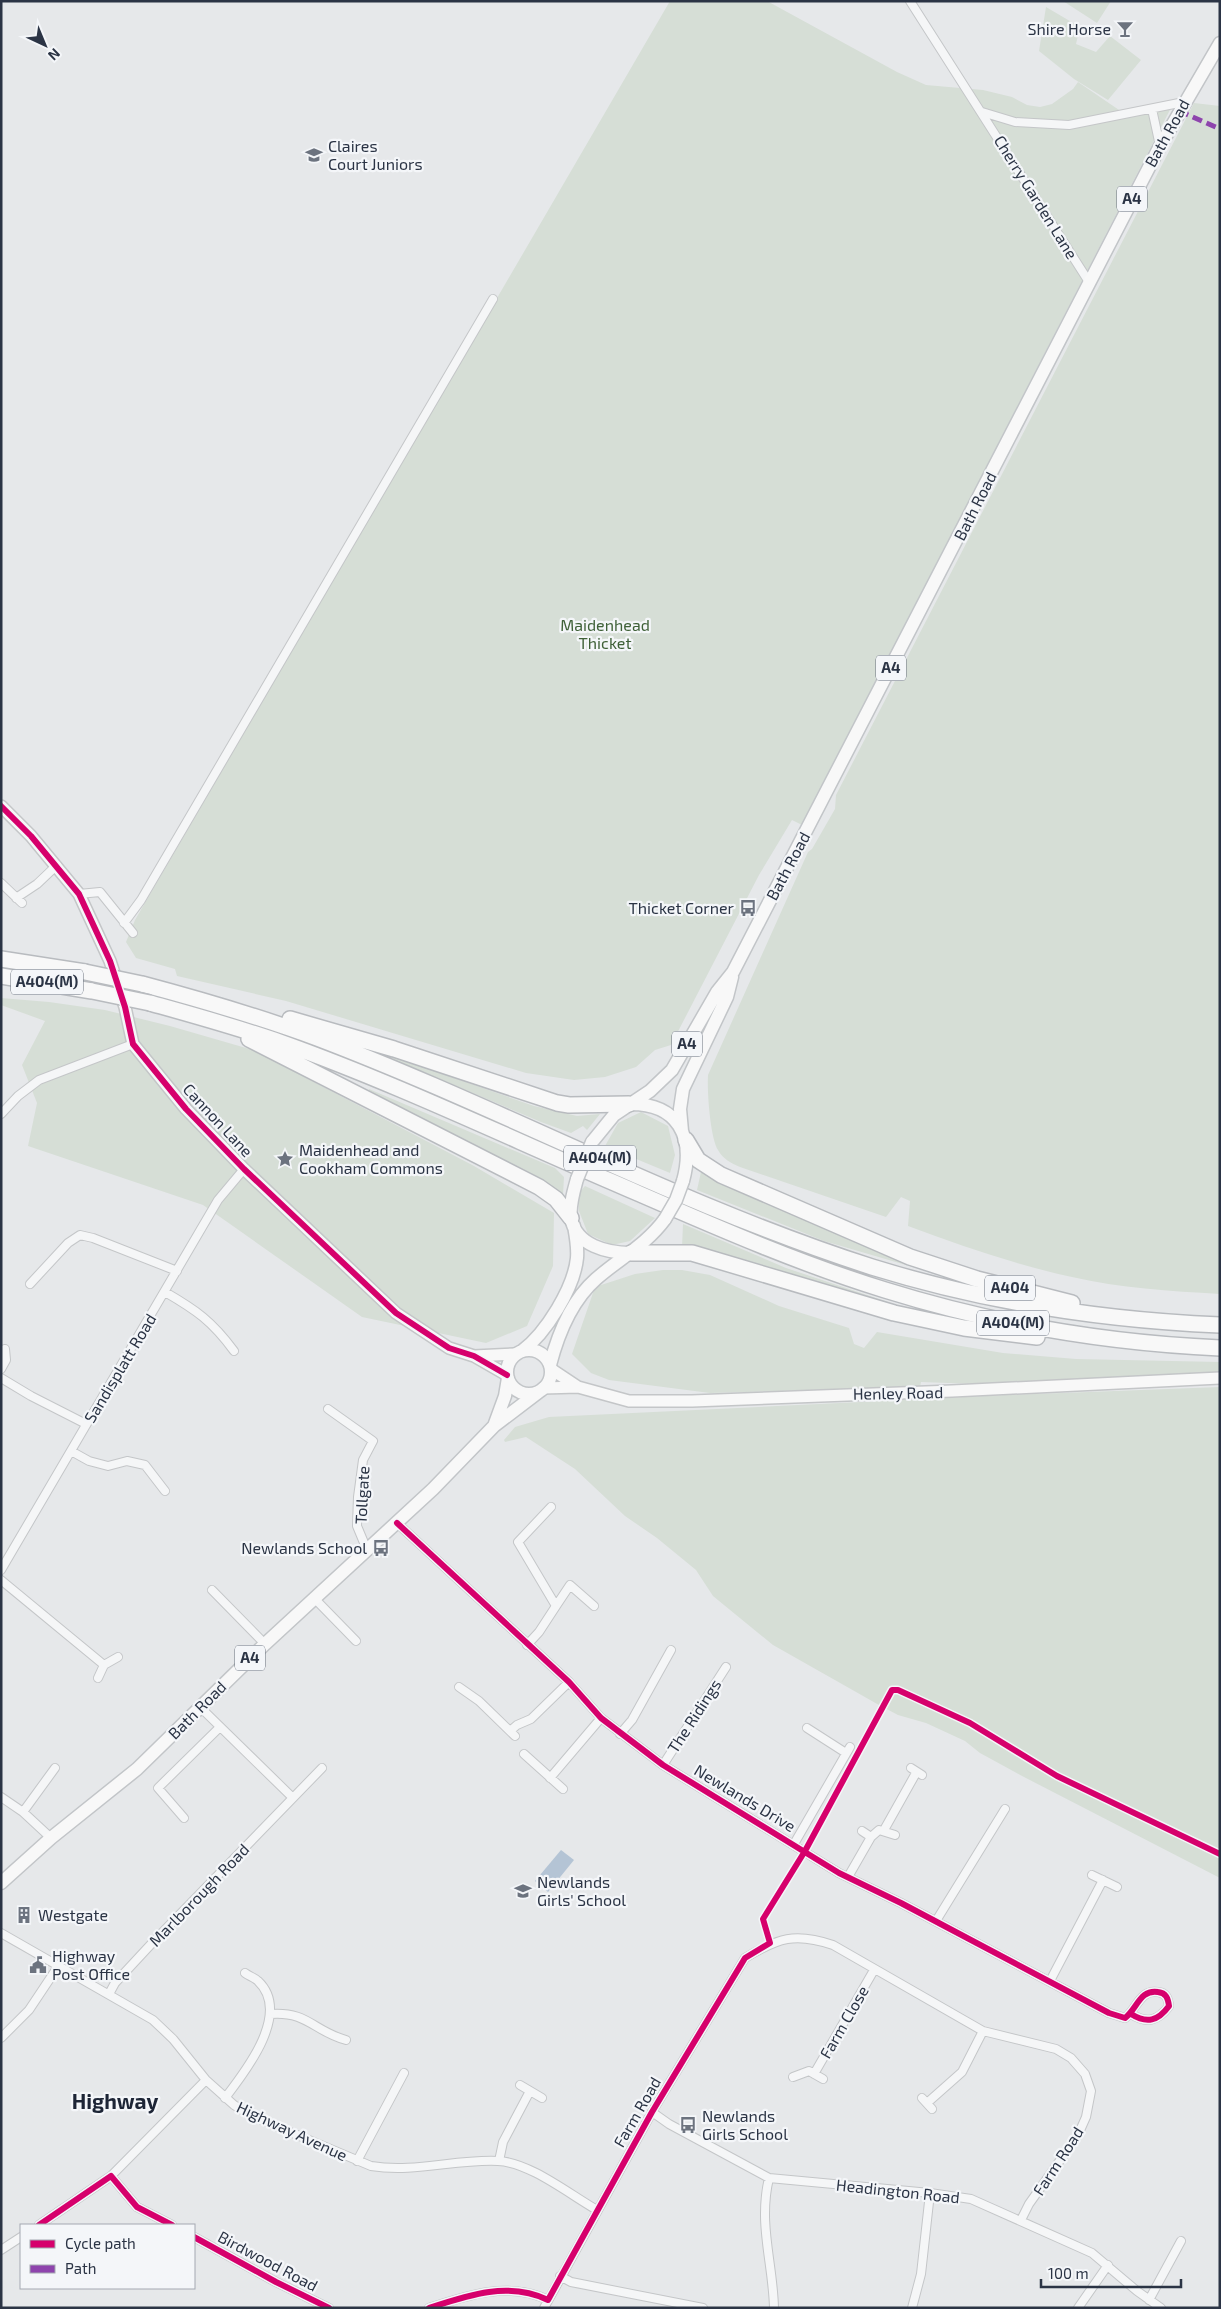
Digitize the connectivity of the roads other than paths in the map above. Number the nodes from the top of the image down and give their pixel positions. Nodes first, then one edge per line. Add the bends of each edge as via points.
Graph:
1 (910, 1) edge
2 (1220, 43) edge
3 (1184, 102) junction
4 (1152, 109) junction
5 (982, 112) junction
6 (1160, 146) junction
7 (1089, 282) junction
8 (492, 299) dead end
9 (1, 806) edge
10 (57, 865) junction
11 (1, 884) edge
12 (79, 894) junction
13 (124, 923) junction
14 (133, 933) dead end
15 (1, 959) edge
16 (733, 972) junction
17 (1, 976) edge
18 (227, 1007) junction
19 (217, 1022) junction
20 (133, 1044) junction
21 (629, 1104) junction
22 (1, 1114) edge
23 (684, 1136) junction
24 (244, 1169) junction
25 (573, 1222) junction
26 (631, 1253) junction
27 (177, 1271) junction
28 (30, 1284) dead end
29 (165, 1292) junction
30 (1145, 1321) junction
31 (1220, 1325) edge
32 (1108, 1339) junction
33 (1220, 1348) edge
34 (5, 1349) dead end
35 (234, 1351) dead end
36 (519, 1353) junction
37 (474, 1356) junction
38 (550, 1367) junction
39 (1, 1369) edge
40 (508, 1377) junction
41 (1, 1378) edge
42 (1220, 1378) edge
43 (578, 1386) junction
44 (542, 1389) junction
45 (328, 1409) dead end
46 (86, 1424) junction
47 (494, 1426) junction
48 (71, 1451) junction
49 (165, 1491) dead end
50 (551, 1507) dead end
51 (396, 1523) junction
52 (367, 1550) junction
53 (1, 1570) edge
54 (1, 1580) edge
55 (212, 1590) dead end
56 (316, 1599) junction
57 (556, 1606) junction
58 (594, 1606) dead end
59 (356, 1641) dead end
60 (265, 1644) junction
61 (527, 1646) junction
62 (671, 1650) dead end
63 (118, 1657) dead end
64 (104, 1666) junction
65 (726, 1667) dead end
66 (98, 1678) dead end
67 (569, 1682) junction
68 (458, 1688) dead end
69 (200, 1707) junction
70 (601, 1718) junction
71 (219, 1728) junction
72 (807, 1728) dead end
73 (620, 1734) junction
74 (524, 1754) dead end
75 (663, 1765) junction
76 (56, 1768) dead end
77 (322, 1768) dead end
78 (916, 1772) dead end
79 (550, 1778) junction
80 (563, 1790) dead end
81 (1, 1797) edge
82 (293, 1798) junction
83 (1005, 1809) dead end
84 (23, 1812) junction
85 (184, 1818) dead end
86 (884, 1830) junction
87 (862, 1831) dead end
88 (895, 1835) dead end
89 (871, 1837) junction
90 (51, 1838) junction
91 (794, 1844) junction
92 (1092, 1875) dead end
93 (848, 1877) junction
94 (1103, 1880) junction
95 (1, 1883) edge
96 (1116, 1887) dead end
97 (936, 1921) junction
98 (1, 1933) edge
99 (59, 1965) junction
100 (874, 1970) junction
101 (245, 1973) dead end
102 (1050, 1981) junction
103 (109, 1994) junction
104 (270, 2014) junction
105 (1131, 2014) junction
106 (982, 2031) junction
107 (1, 2038) edge
108 (346, 2040) dead end
109 (404, 2073) dead end
110 (814, 2074) junction
111 (793, 2077) dead end
112 (823, 2079) dead end
113 (206, 2080) junction
114 (520, 2085) dead end
115 (530, 2091) junction
116 (225, 2098) junction
117 (542, 2098) dead end
118 (927, 2103) dead end
119 (652, 2112) junction
120 (498, 2161) junction
121 (357, 2162) junction
122 (111, 2176) junction
123 (769, 2178) junction
124 (930, 2193) junction
125 (597, 2210) junction
126 (1021, 2220) junction
127 (39, 2224) edge
128 (170, 2224) edge
129 (20, 2238) edge
130 (195, 2238) edge
131 (1180, 2241) dead end
132 (1, 2250) edge
133 (1108, 2266) junction
134 (560, 2276) junction
135 (548, 2300) junction
136 (1149, 2300) junction
137 (329, 2308) edge
138 (429, 2308) edge
139 (544, 2308) edge
140 (703, 2308) edge
141 (774, 2308) edge
142 (912, 2308) edge
143 (1078, 2308) edge
144 (1160, 2308) edge

1 - 5 street, Cherry Garden Lane
2 - 3 main road, Bath Road / A4
3 - 4 street, Cherry Garden Lane
3 - 6 main road, Bath Road / A4
4 - 5 street, Cherry Garden Lane via 1069,124 1015,122
4 - 6 street
5 - 7 street, Cherry Garden Lane
6 - 7 main road, Bath Road / A4
7 - 16 main road, Bath Road / A4
8 - 13 street via 141,900
9 - 10 street, Cannon Lane
10 - 11 street via 19,901
10 - 12 street, Cannon Lane
12 - 13 street via 100,892
12 - 20 street, Cannon Lane via 110,961
13 - 14 street
15 - 18 highway, A404(M), bridge via 142,984
16 - 21 main road, Bath Road / A4 via 717,992 672,1070
16 - 23 main road, Bath Road / A4 via 727,997 683,1089 680,1109
17 - 19 highway, A404(M), bridge via 150,1003
18 - 21 highway, A404(M) via 332,1030 557,1103
18 - 30 highway, A404(M) via 360,1056 664,1187 820,1250 986,1297
19 - 25 highway, A404(M) via 539,1187 556,1199
19 - 32 highway, A404(M) via 340,1065 828,1271 961,1312 1034,1328
20 - 22 street via 39,1080
20 - 24 street, Cannon Lane via 186,1109
21 - 23 main road via 659,1108 673,1118
21 - 25 main road, bridge via 614,1115 592,1142 577,1179 572,1203
23 - 26 main road, bridge via 687,1163 676,1200 649,1239
23 - 30 highway, A404 via 698,1160 712,1170 878,1244 977,1279
24 - 27 street, Sandisplatt Road via 218,1200
24 - 37 street, Cannon Lane via 396,1313 449,1348
25 - 26 main road via 595,1247
25 - 36 main road via 578,1255 573,1276 542,1333
26 - 32 highway via 692,1254 833,1297 964,1328 1043,1338
26 - 38 main road via 596,1279 582,1296 558,1334
27 - 28 street via 80,1235 68,1243
27 - 29 street, Sandisplatt Road
29 - 35 street via 197,1311 218,1329
29 - 46 street, Sandisplatt Road
30 - 31 highway, A404
32 - 33 highway
34 - 39 street via 6,1360
36 - 37 street, Cannon Lane
36 - 38 main road via 532,1350 541,1354
36 - 40 main road via 508,1364
37 - 40 street, Cannon Lane
38 - 43 street, Henley Road
38 - 44 main road via 548,1382
40 - 44 main road via 512,1386 523,1393 532,1394
40 - 47 main road, Bath Road / A4
41 - 46 street
42 - 43 street, Henley Road via 692,1401 629,1401
43 - 44 street, Henley Road
44 - 47 main road, Bath Road / A4
45 - 52 street, Tollgate via 373,1441 363,1460 358,1497 357,1526
46 - 48 street, Sandisplatt Road
47 - 51 main road, Bath Road / A4
48 - 49 street via 89,1461 108,1466 127,1461 145,1464
48 - 53 street, Sandisplatt Road
50 - 57 street via 518,1542
51 - 52 main road, Bath Road / A4
51 - 61 street, Newlands Drive
52 - 56 main road, Bath Road / A4
54 - 64 street
55 - 60 street
56 - 59 street
56 - 60 main road, Bath Road / A4
57 - 58 street via 570,1585
57 - 61 street
60 - 69 main road, Bath Road / A4
61 - 67 street, Newlands Drive
62 - 73 street via 632,1720
63 - 64 street
64 - 66 street
65 - 75 street, The Ridings
67 - 68 street via 531,1719 517,1725 513,1734 479,1701
67 - 70 street, Newlands Drive
69 - 71 street
69 - 90 main road, Bath Road / A4 via 137,1769
70 - 73 street, Newlands Drive
70 - 79 street
71 - 82 street
71 - 85 street via 158,1788
72 - 91 street via 848,1750
73 - 75 street, Newlands Drive
74 - 79 street
75 - 91 street, Newlands Drive
76 - 84 street
77 - 82 street, Marlborough Road
78 - 86 street
79 - 80 street
81 - 84 street
82 - 103 street, Marlborough Road via 114,1983
83 - 97 street
84 - 90 street
86 - 88 street
86 - 89 street
87 - 89 street
89 - 93 street
90 - 95 main road, Bath Road / A4
91 - 93 street, Newlands Drive
92 - 94 street
93 - 97 street, Newlands Drive
94 - 96 street
94 - 102 street
97 - 102 street, Newlands Drive
98 - 99 street, Highway Avenue
99 - 103 street, Highway Avenue
99 - 107 street via 29,2010
100 - 106 street, Farm Road
100 - 110 street, Farm Close
100 - 119 street, Farm Road via 833,1945 814,1939 792,1938 770,1943 745,1958
101 - 104 street via 258,1981 266,1994
102 - 105 street, Newlands Drive via 1109,2013 1125,2018
103 - 113 street, Highway Avenue via 153,2020
104 - 108 street via 288,2012 300,2016 332,2036
104 - 116 street via 261,2045
105 - 105 street, Newlands Drive via 1147,1992 1162,1993 1168,1997 1170,2006 1160,2018 1153,2021
106 - 118 street via 962,2072
106 - 126 street, Farm Road via 1056,2050 1071,2058 1085,2074 1091,2091 1086,2117 1078,2135
109 - 121 street
110 - 111 street, Farm Close via 809,2071
110 - 112 street, Farm Close
113 - 116 street, Highway Avenue
113 - 122 street
114 - 115 street
115 - 117 street
115 - 120 street via 503,2142
116 - 121 street, Highway Avenue via 252,2116
119 - 123 street, Headington Road
119 - 125 street, Farm Road
120 - 121 street, Highway Avenue via 389,2169
120 - 125 street, Highway Avenue via 532,2172
122 - 127 street
122 - 128 street via 137,2206
123 - 124 street, Headington Road
123 - 141 street via 764,2232
124 - 126 street, Headington Road via 970,2199
124 - 142 street via 921,2274
125 - 134 street, Farm Road
126 - 133 street, Headington Road via 1092,2252
129 - 132 street
130 - 137 street, Birdwood Road
131 - 136 street
133 - 136 street, Headington Road
133 - 143 street
134 - 135 street, Farm Road
134 - 140 street via 571,2282
135 - 138 street via 518,2291 495,2290 463,2296
135 - 139 street, Farm Road
136 - 144 street, Headington Road

